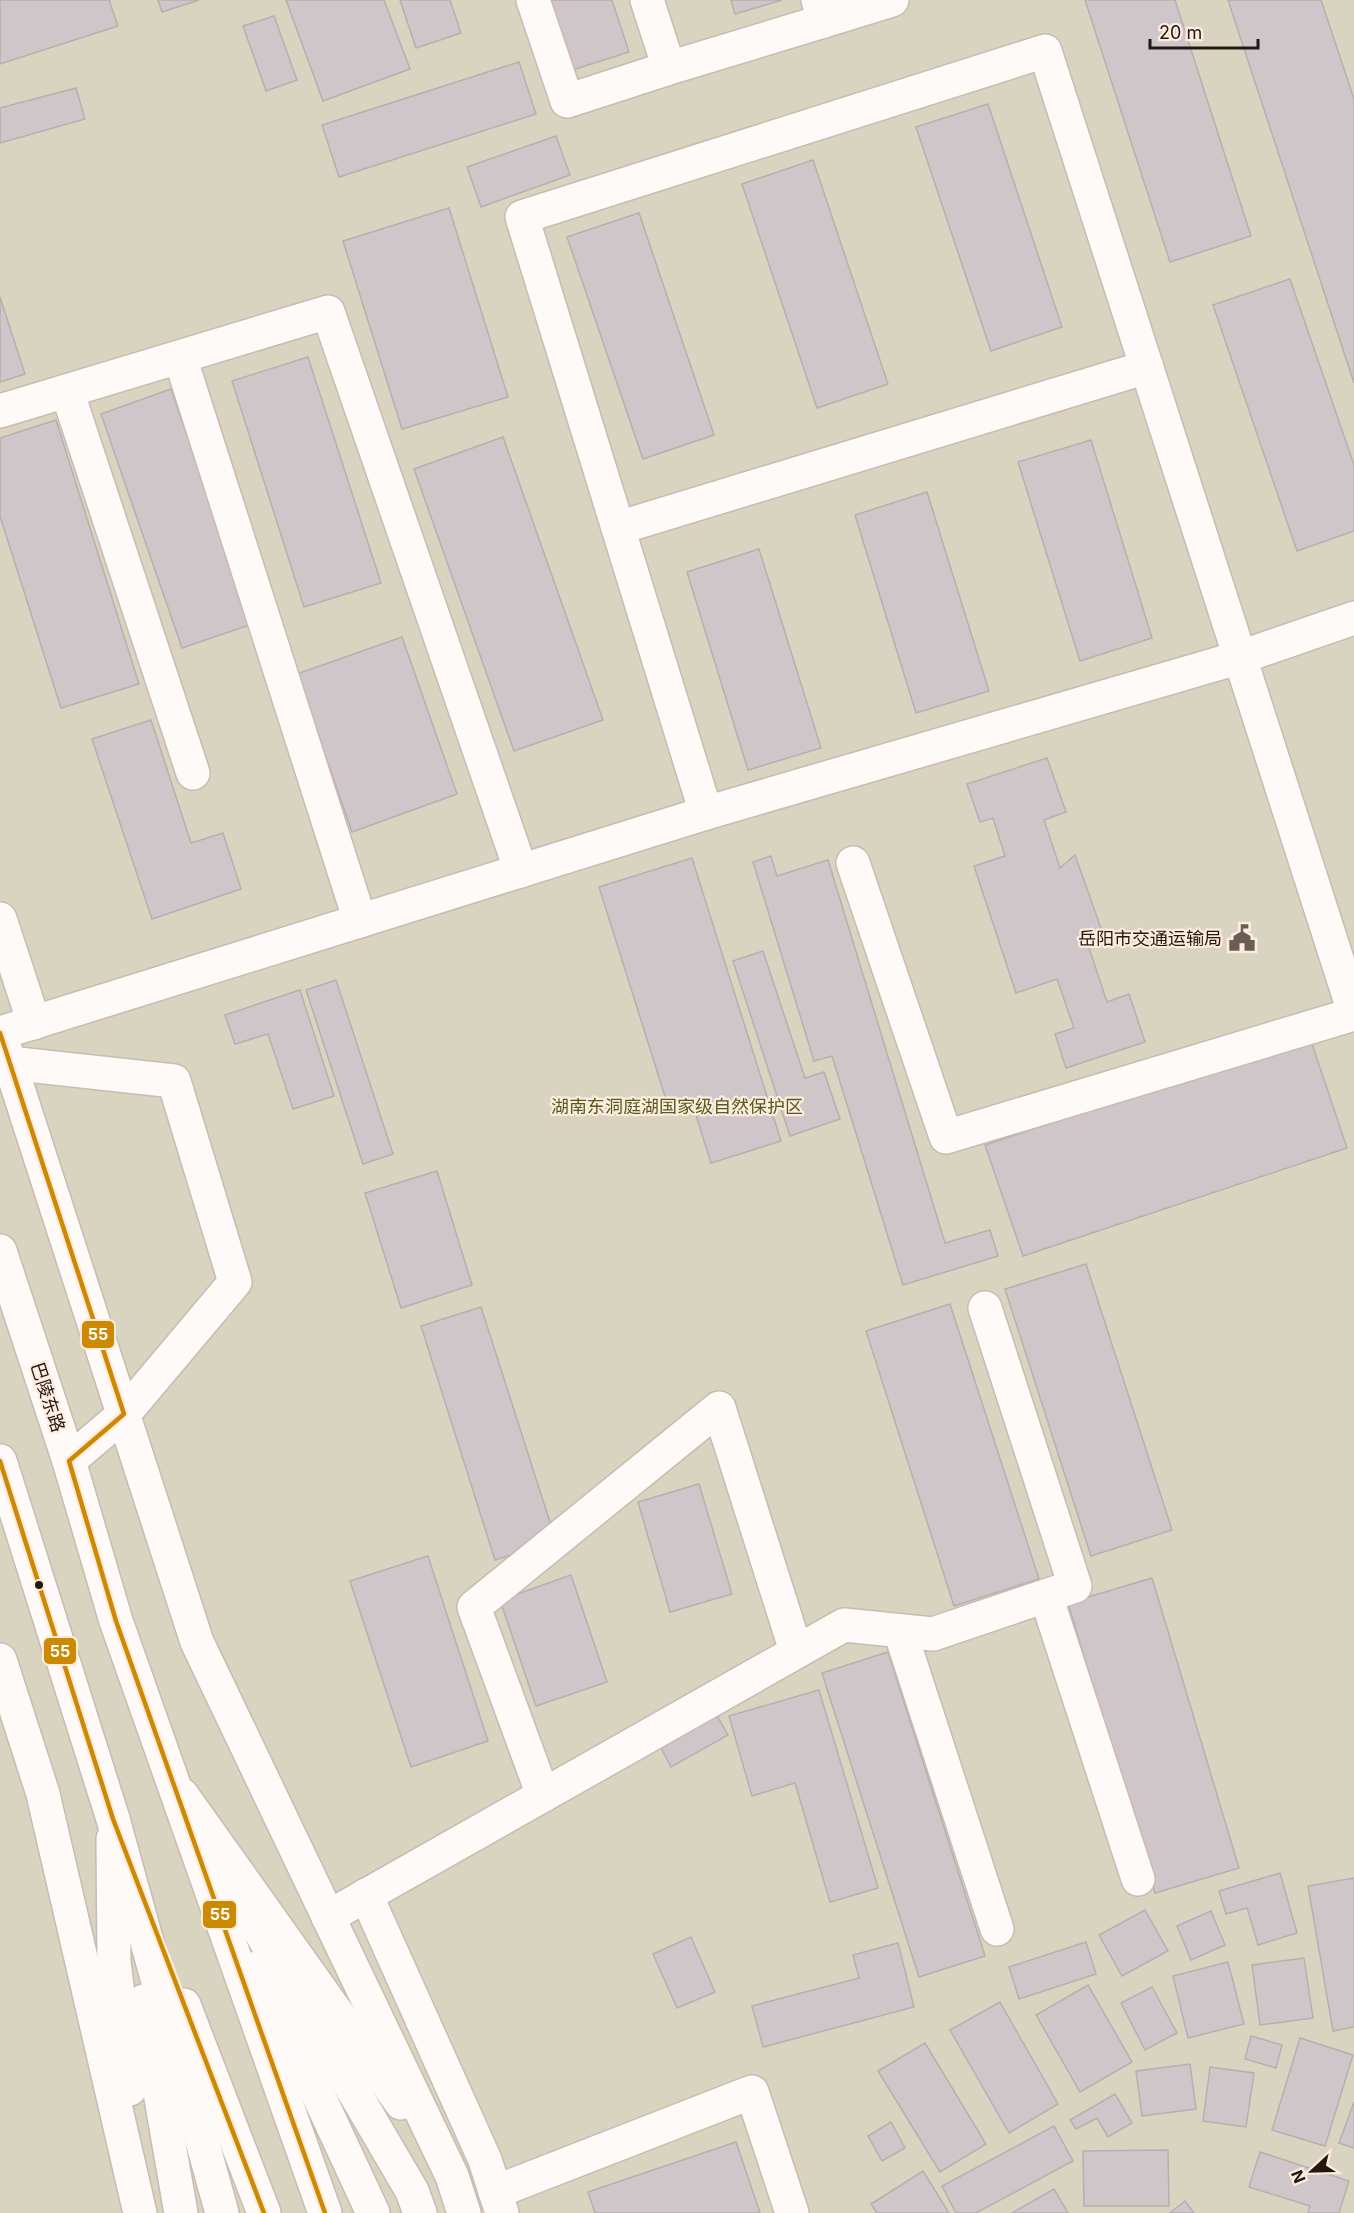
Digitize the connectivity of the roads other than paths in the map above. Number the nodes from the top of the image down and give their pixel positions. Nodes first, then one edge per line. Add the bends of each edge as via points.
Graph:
1 (533, 0) edge
2 (647, 0) edge
3 (892, 0) edge
4 (821, 10) edge
5 (669, 68) junction
6 (180, 357) junction
7 (1148, 367) junction
8 (67, 391) junction
9 (0, 411) edge
10 (618, 528) junction
11 (1354, 618) edge
12 (1241, 657) junction
13 (193, 773) dead end
14 (706, 813) junction
15 (853, 862) dead end
16 (521, 871) junction
17 (0, 919) edge
18 (360, 921) junction
19 (1354, 1013) edge
20 (34, 1023) junction
21 (2, 1049) edge
22 (0, 1251) edge
23 (985, 1308) dead end
24 (124, 1414) junction
25 (0, 1461) edge
26 (69, 1461) junction
27 (1046, 1596) junction
28 (900, 1631) junction
29 (796, 1652) junction
30 (0, 1660) edge
31 (174, 1783) junction
32 (543, 1795) junction
33 (113, 1819) junction
34 (1138, 1879) dead end
35 (366, 1895) junction
36 (328, 1917) junction
37 (997, 1929) dead end
38 (452, 2176) junction
39 (499, 2202) edge
40 (140, 2213) edge
41 (146, 2213) edge
42 (181, 2213) edge
43 (222, 2213) edge
44 (264, 2213) edge
45 (326, 2213) edge
46 (373, 2213) edge
47 (420, 2213) edge
48 (464, 2213) edge
49 (792, 2213) edge

1 - 5 street via 567,101
2 - 5 street
3 - 4 street
4 - 5 street
6 - 8 street
6 - 16 street via 328,312
6 - 18 street
7 - 10 street
7 - 10 street via 1045,51 522,217
7 - 12 street
8 - 9 street
8 - 13 street
10 - 14 street
11 - 12 street
12 - 14 street
12 - 19 street
14 - 16 street
15 - 19 street via 946,1137
16 - 18 street
17 - 20 street
18 - 20 street
20 - 21 street
21 - 24 street
21 - 24 street via 174,1081 235,1282
22 - 26 street, 巴陵东路
23 - 27 street via 1075,1586
24 - 26 street
24 - 36 street via 198,1642
25 - 33 street
26 - 31 street, 巴陵东路 via 116,1621
27 - 28 street via 933,1634
27 - 34 street
28 - 29 street via 844,1625
28 - 37 street
29 - 32 street
29 - 32 street via 718,1408 474,1606
30 - 40 street via 42,1794
31 - 38 street
31 - 45 street
31 - 46 street
31 - 47 street via 412,2191
32 - 35 street
33 - 41 street via 114,1962
33 - 42 street
33 - 43 street
33 - 44 street
35 - 36 street
35 - 39 street via 485,2160
36 - 38 street
38 - 48 street
39 - 49 street via 752,2092

